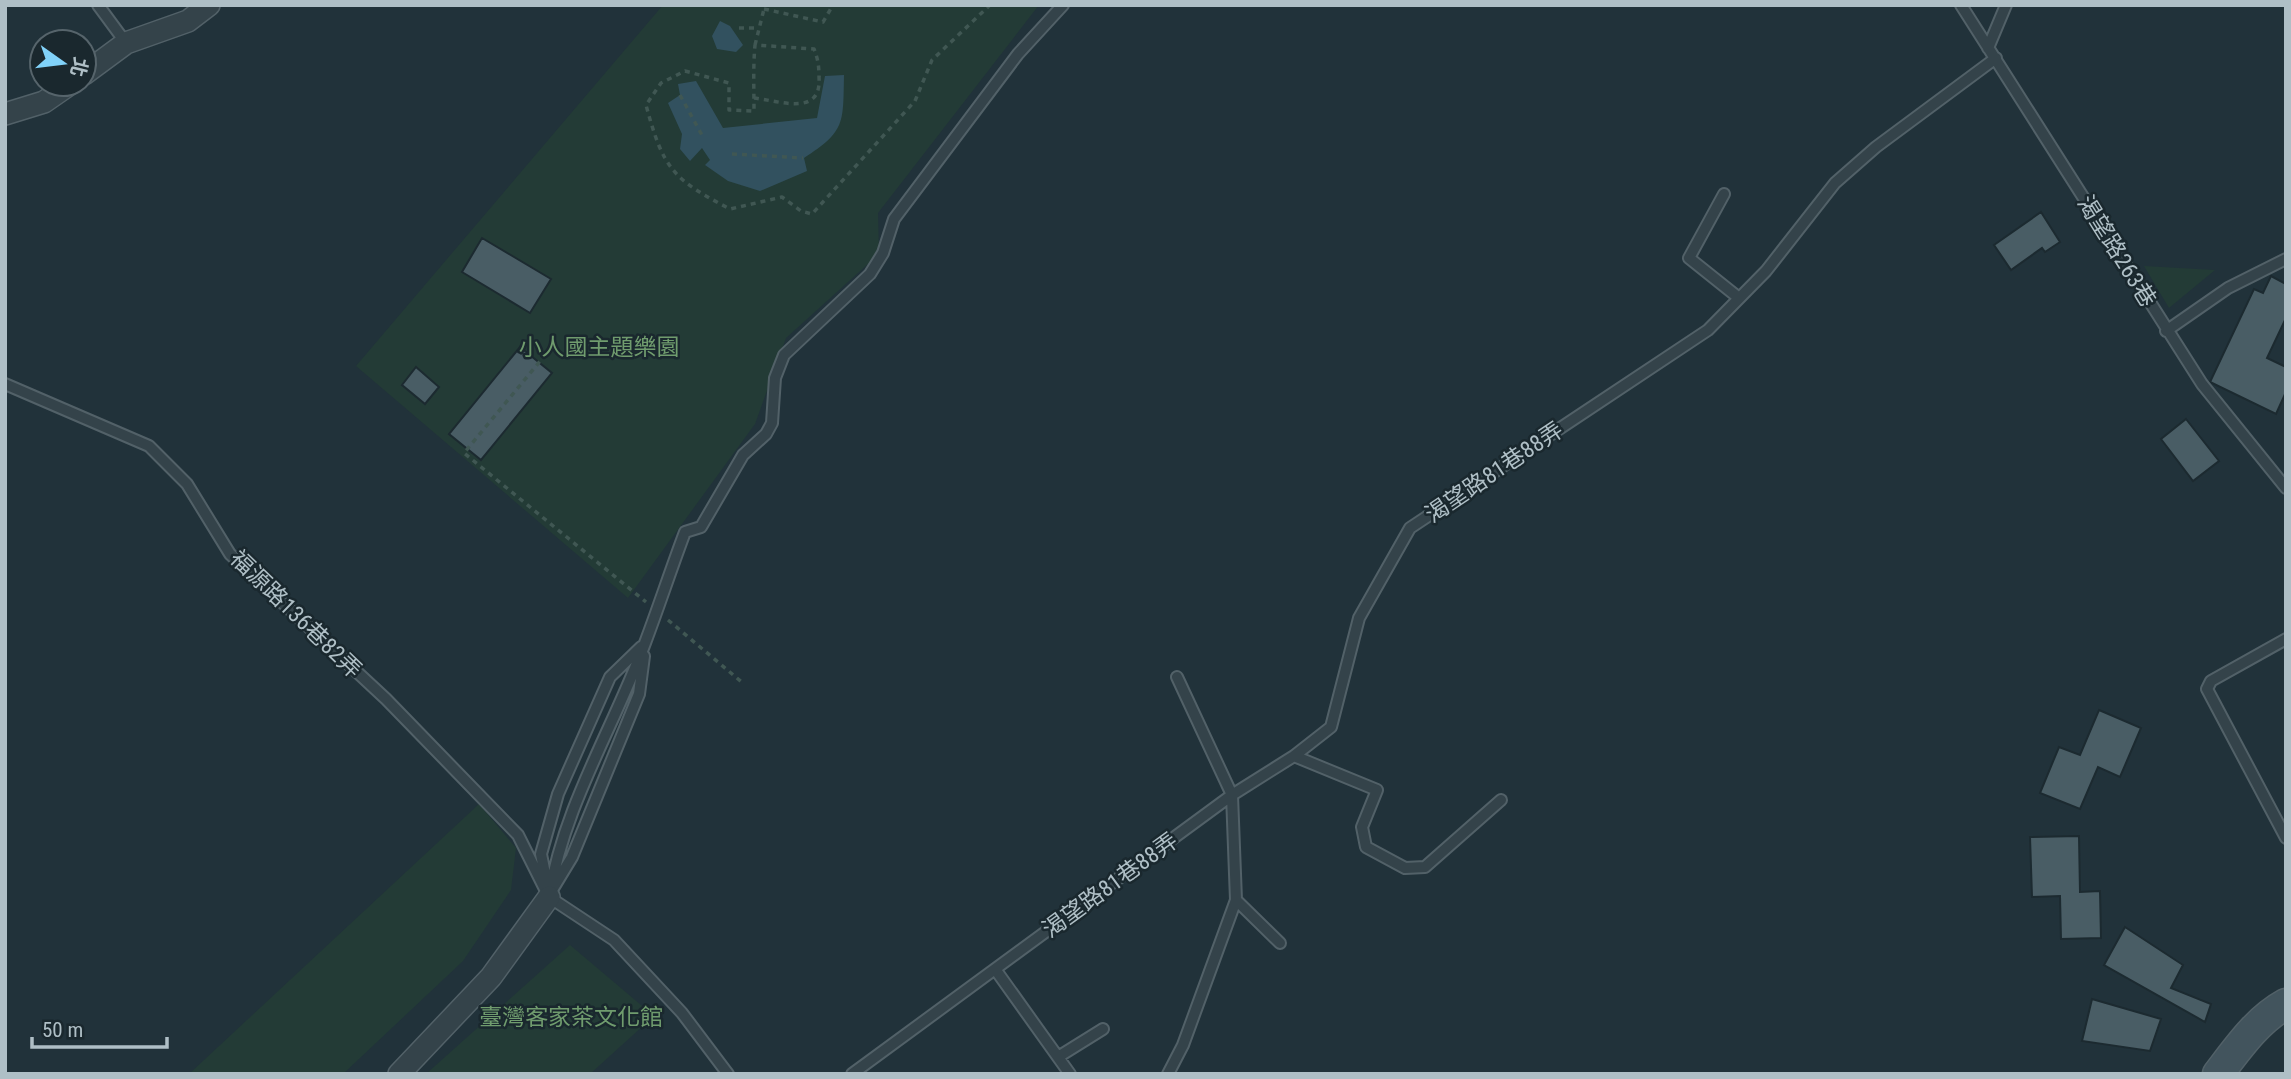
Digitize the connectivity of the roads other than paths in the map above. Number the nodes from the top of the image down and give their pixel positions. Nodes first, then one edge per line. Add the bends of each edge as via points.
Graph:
1 (97, 5) edge
2 (209, 5) edge
3 (1063, 5) edge
4 (1961, 5) edge
5 (2006, 5) edge
6 (126, 43) junction
7 (1988, 48) junction
8 (1996, 58) junction
9 (98, 64) edge
10 (50, 98) edge
11 (5, 114) edge
12 (1724, 194) dead end
13 (2286, 259) edge
14 (1739, 298) junction
15 (2166, 331) junction
16 (5, 384) edge
17 (2286, 488) edge
18 (2286, 639) edge
19 (645, 643) junction
20 (1177, 677) dead end
21 (1294, 756) junction
22 (1232, 795) junction
23 (1501, 800) dead end
24 (2286, 838) edge
25 (549, 897) junction
26 (1236, 900) junction
27 (1280, 943) dead end
28 (995, 970) junction
29 (2286, 1004) edge
30 (1103, 1029) dead end
31 (1058, 1057) junction
32 (399, 1074) edge
33 (729, 1074) edge
34 (852, 1074) edge
35 (1070, 1074) edge
36 (1168, 1074) edge
37 (2218, 1074) edge

1 - 6 lane
2 - 6 street via 188,21
3 - 19 lane via 1018,54 894,219 883,253 870,274 783,355 775,378 772,423 743,455 701,527 685,532
4 - 7 lane, 渴望路263巷
5 - 7 lane
6 - 9 street
7 - 8 lane, 渴望路263巷
8 - 14 lane, 渴望路81巷88弄 via 1835,183
8 - 15 lane, 渴望路263巷
10 - 11 street
12 - 14 lane via 1689,258
13 - 15 lane via 2228,288
14 - 21 lane, 渴望路81巷88弄 via 1708,330 1410,528 1359,618 1331,727
15 - 17 lane, 渴望路263巷 via 2202,384
16 - 25 lane, 福源路136巷82弄 via 149,446 187,484 230,554 386,699 518,835
18 - 24 lane via 2211,681 2207,689
19 - 25 lane via 589,765 556,852
19 - 25 lane via 639,694 572,857
19 - 25 lane via 610,677 558,794 541,854
20 - 22 lane
21 - 22 lane, 渴望路81巷88弄
21 - 23 lane via 1377,790 1362,827 1366,847 1405,868 1425,867
22 - 26 lane
22 - 28 lane, 渴望路81巷88弄
25 - 32 street via 491,977
25 - 33 lane via 614,940 682,1013
26 - 27 lane
26 - 36 lane
28 - 31 lane
28 - 34 lane, 渴望路81巷88弄
29 - 37 street via 2255,1028
30 - 31 lane
31 - 35 lane

